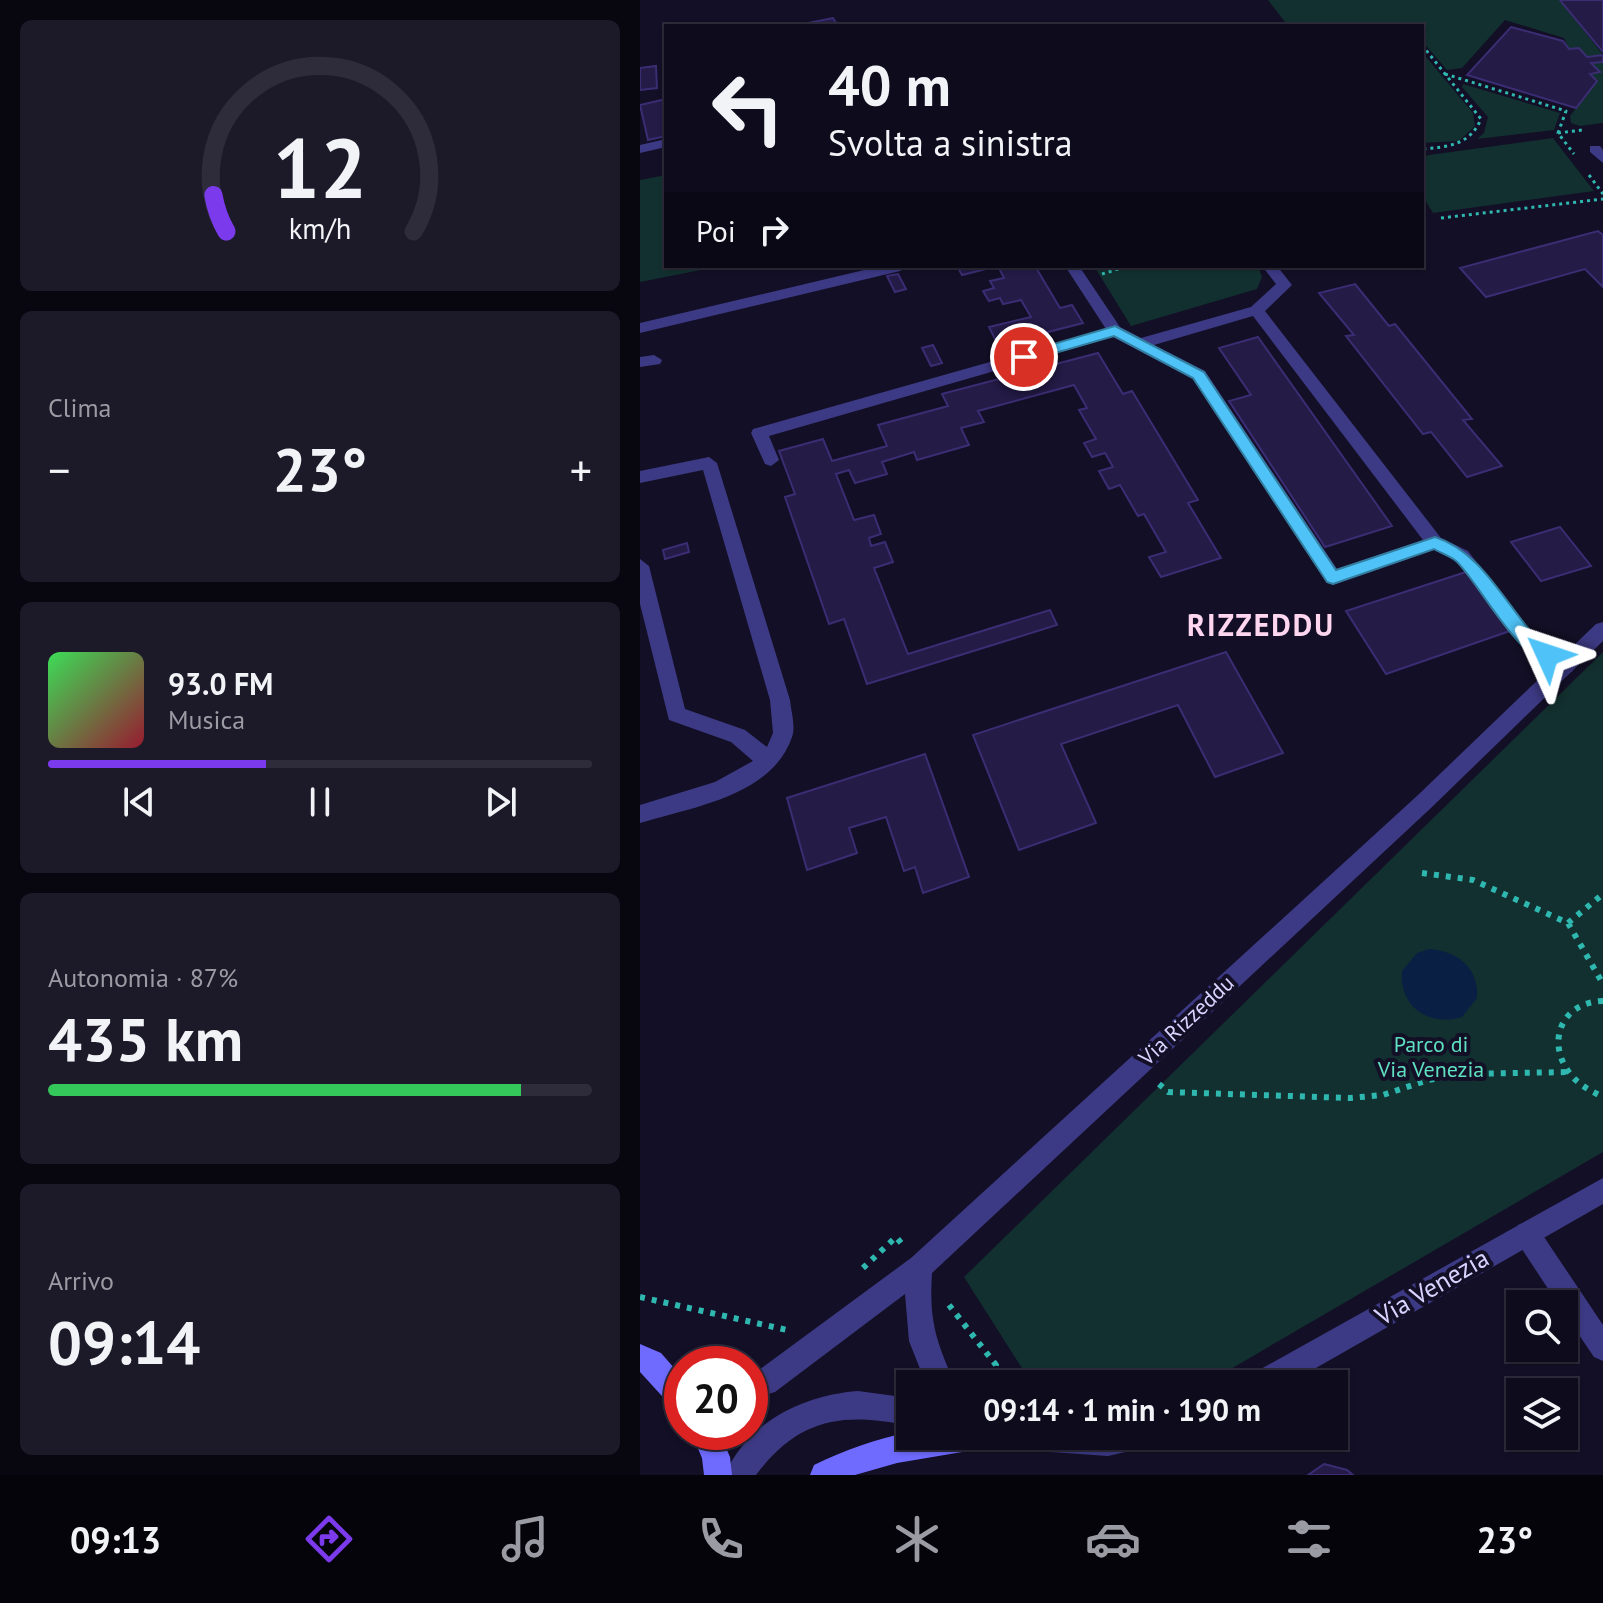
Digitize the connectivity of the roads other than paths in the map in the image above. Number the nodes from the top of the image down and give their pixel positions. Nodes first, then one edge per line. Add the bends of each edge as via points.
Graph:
1 (664, 143) edge
2 (1603, 147) edge
3 (640, 149) edge
4 (1603, 159) edge
5 (892, 268) edge
6 (1073, 268) edge
7 (1271, 268) edge
8 (1256, 310) junction
9 (640, 328) edge
10 (1115, 331) junction
11 (1140, 344) junction
12 (771, 460) dead end
13 (640, 477) edge
14 (1435, 543) junction
15 (640, 566) edge
16 (1603, 629) edge
17 (1565, 667) junction
18 (767, 764) junction
19 (640, 814) edge
20 (1603, 1190) edge
21 (1527, 1234) junction
22 (920, 1267) junction
23 (1603, 1348) edge
24 (640, 1357) edge
25 (932, 1370) edge
26 (1287, 1370) edge
27 (664, 1376) edge
28 (768, 1380) edge
29 (896, 1408) edge
30 (896, 1448) edge
31 (713, 1450) edge
32 (718, 1475) edge
33 (739, 1475) edge
34 (824, 1475) edge

1 - 3 street
2 - 4 street via 1595,149
5 - 9 street
6 - 10 street
7 - 8 street via 1284,285
8 - 11 street
8 - 14 street
10 - 11 street
10 - 12 street via 759,433
11 - 14 street via 1199,375 1333,578
13 - 18 street via 709,463 780,700 783,735
14 - 17 street via 1462,556 1529,643
15 - 18 street via 676,714 693,724 740,734 757,746
16 - 17 street, Via Rizzeddu
17 - 22 street, Via Rizzeddu
18 - 19 street via 735,783
20 - 21 street, Via Venezia
21 - 23 street
21 - 26 street, Via Venezia
22 - 25 street via 916,1311
22 - 28 street, Via Rizzeddu
24 - 27 main road
29 - 33 street via 839,1403 811,1410 785,1426
30 - 34 main road via 851,1460
31 - 32 main road

